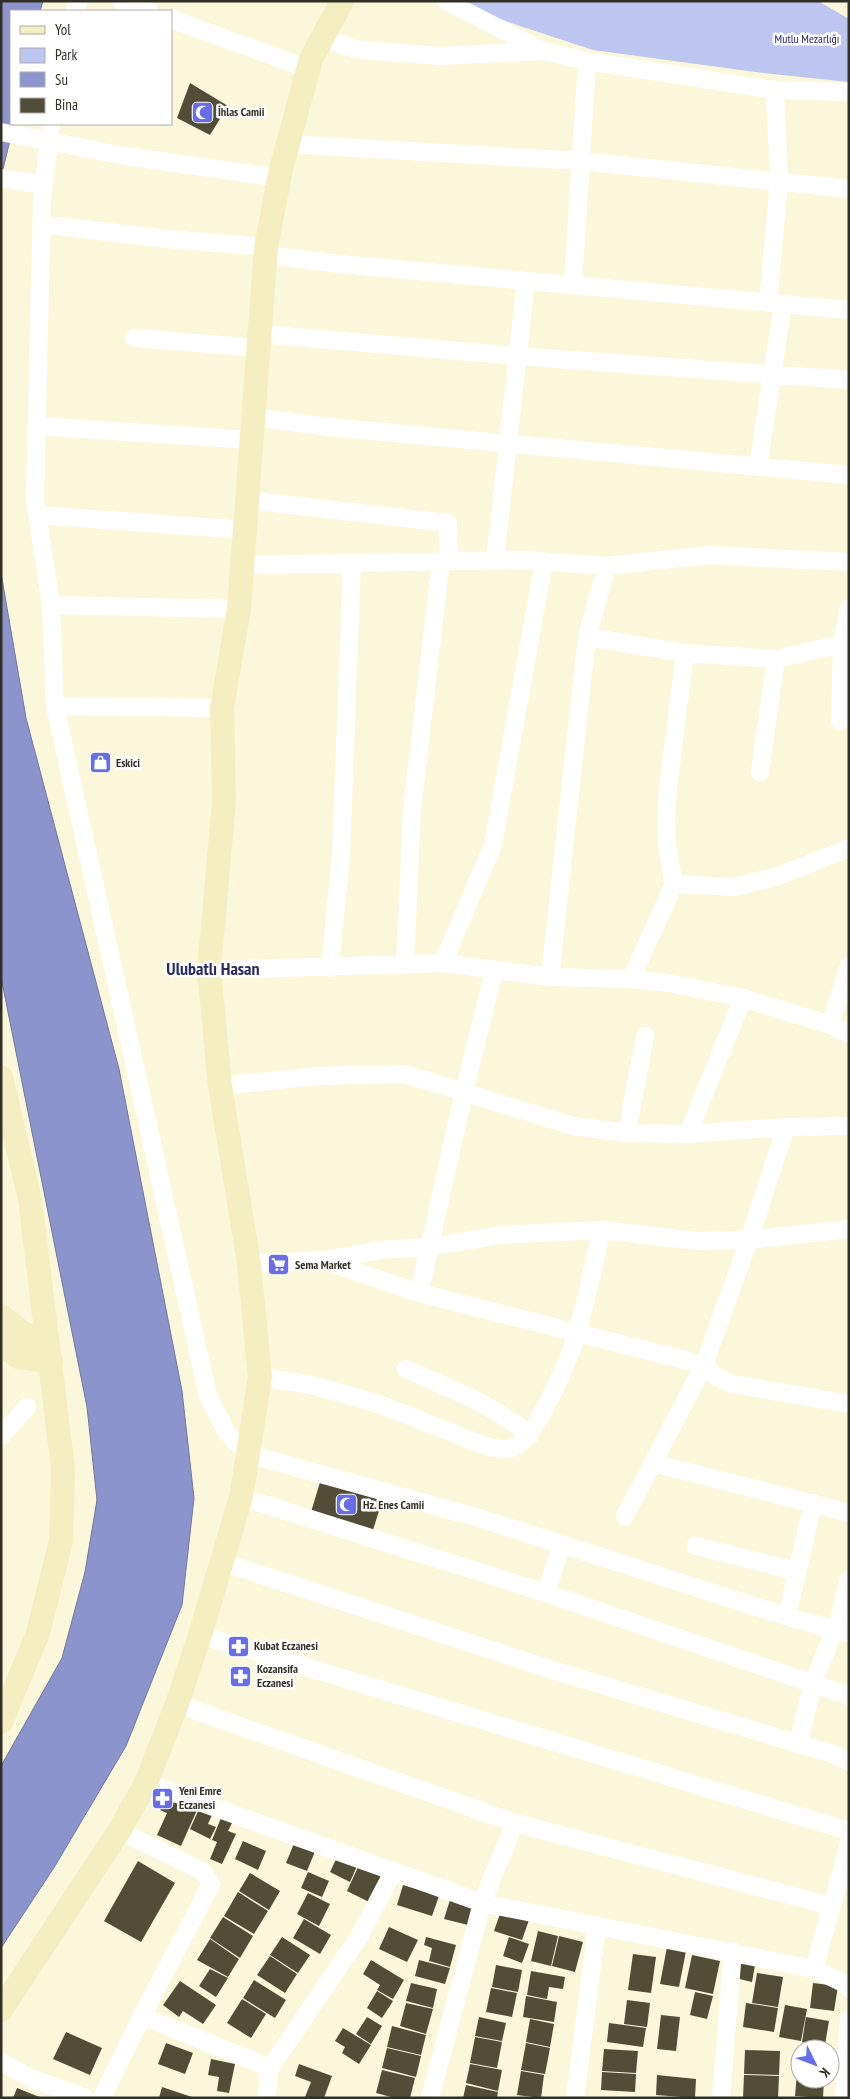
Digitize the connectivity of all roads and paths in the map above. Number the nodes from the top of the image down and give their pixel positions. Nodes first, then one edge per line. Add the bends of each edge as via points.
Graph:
1 (122, 1) edge
2 (342, 1) edge
3 (446, 1) edge
4 (146, 10) edge
5 (172, 19) edge
6 (324, 38) junction
7 (543, 51) junction
8 (587, 61) junction
9 (309, 69) junction
10 (775, 90) junction
11 (849, 92) edge
12 (1, 132) edge
13 (50, 132) edge
14 (288, 144) junction
15 (581, 161) junction
16 (1, 178) edge
17 (280, 178) junction
18 (779, 182) junction
19 (44, 185) junction
20 (849, 189) edge
21 (41, 224) junction
22 (266, 251) junction
23 (526, 281) junction
24 (573, 285) junction
25 (775, 303) junction
26 (849, 310) edge
27 (134, 338) dead end
28 (259, 341) junction
29 (518, 356) junction
30 (773, 375) junction
31 (849, 380) edge
32 (36, 426) junction
33 (252, 429) junction
34 (508, 443) junction
35 (758, 466) junction
36 (849, 475) edge
37 (247, 500) junction
38 (37, 515) junction
39 (245, 530) junction
40 (494, 560) junction
41 (445, 561) junction
42 (544, 561) junction
43 (849, 562) edge
44 (352, 563) junction
45 (242, 565) junction
46 (607, 566) junction
47 (50, 605) junction
48 (849, 608) edge
49 (239, 609) junction
50 (587, 637) junction
51 (845, 642) edge
52 (685, 653) junction
53 (776, 658) junction
54 (55, 706) junction
55 (222, 708) junction
56 (840, 721) dead end
57 (760, 772) dead end
58 (849, 848) edge
59 (674, 884) junction
60 (443, 963) junction
61 (405, 965) junction
62 (849, 966) edge
63 (330, 968) junction
64 (209, 970) junction
65 (494, 971) junction
66 (550, 977) junction
67 (631, 980) junction
68 (743, 998) junction
69 (830, 1025) junction
70 (849, 1034) edge
71 (645, 1036) dead end
72 (1, 1077) edge
73 (220, 1086) junction
74 (464, 1092) junction
75 (6, 1119) edge
76 (786, 1126) junction
77 (849, 1126) edge
78 (627, 1133) junction
79 (688, 1134) junction
80 (849, 1229) edge
81 (602, 1230) junction
82 (749, 1240) junction
83 (430, 1247) junction
84 (322, 1260) junction
85 (249, 1264) junction
86 (419, 1293) junction
87 (1, 1316) edge
88 (577, 1333) junction
89 (47, 1336) junction
90 (1, 1344) edge
91 (51, 1361) junction
92 (704, 1365) junction
93 (406, 1369) dead end
94 (260, 1377) junction
95 (849, 1404) edge
96 (27, 1407) dead end
97 (530, 1435) junction
98 (1, 1436) edge
99 (248, 1454) junction
100 (653, 1463) junction
101 (240, 1497) junction
102 (813, 1503) junction
103 (849, 1513) edge
104 (625, 1516) dead end
105 (562, 1544) junction
106 (696, 1546) dead end
107 (222, 1562) junction
108 (796, 1572) junction
109 (849, 1580) edge
110 (546, 1593) junction
111 (787, 1616) junction
112 (842, 1631) edge
113 (200, 1635) junction
114 (813, 1684) junction
115 (849, 1696) edge
116 (177, 1704) junction
117 (1, 1722) edge
118 (798, 1744) junction
119 (849, 1762) edge
120 (146, 1782) junction
121 (515, 1822) junction
122 (119, 1831) junction
123 (849, 1831) edge
124 (849, 1845) edge
125 (393, 1872) junction
126 (482, 1903) junction
127 (831, 1906) junction
128 (597, 1926) junction
129 (733, 1951) junction
130 (814, 1969) junction
131 (849, 1989) edge
132 (1, 2010) edge
133 (142, 2016) junction
134 (849, 2020) edge
135 (1, 2062) edge
136 (270, 2068) junction
137 (85, 2098) edge
138 (102, 2098) edge
139 (266, 2098) edge
140 (430, 2098) edge
141 (575, 2098) edge
142 (721, 2098) edge
143 (844, 2098) edge

1 - 4 street
2 - 6 main road
3 - 7 street
5 - 9 street
6 - 7 street via 359,50 442,56
6 - 9 main road via 311,59
7 - 8 street
8 - 10 street
8 - 15 street
9 - 14 main road
10 - 11 street
10 - 18 street
12 - 13 street
13 - 17 street via 125,156
13 - 19 street
14 - 15 street
14 - 17 main road
15 - 18 street
15 - 24 street
16 - 19 street
17 - 22 main road
18 - 20 street
18 - 25 street
19 - 21 street
21 - 22 street
21 - 32 street
22 - 23 street via 350,265
22 - 28 main road
23 - 24 street
23 - 29 street
24 - 25 street
25 - 26 street
25 - 30 street
27 - 28 street
28 - 29 street
28 - 33 main road
29 - 30 street
29 - 34 street
30 - 31 street
30 - 35 street
32 - 33 street
32 - 38 street via 34,500
33 - 34 street via 329,427
33 - 37 main road
34 - 35 street
34 - 40 street
35 - 36 street
37 - 39 main road
37 - 41 street via 448,523
38 - 39 street
38 - 47 street
39 - 45 main road
40 - 41 street
40 - 42 street
41 - 44 street
41 - 61 street via 412,810
42 - 46 street
42 - 60 street via 493,845
43 - 46 street via 709,555
44 - 45 street
44 - 63 street via 341,856
45 - 49 main road
46 - 50 street
47 - 49 street
47 - 54 street
48 - 51 street
49 - 55 main road
50 - 52 street
50 - 66 street
51 - 53 street
51 - 56 street
52 - 53 street
52 - 59 street via 668,788 667,844
53 - 57 street
54 - 55 street
54 - 99 street via 208,1396 227,1434
55 - 64 main road via 224,802
58 - 59 street via 778,876 735,887
59 - 67 street
60 - 61 street
60 - 65 street
61 - 63 street
62 - 69 street
63 - 64 street
64 - 73 main road
65 - 66 street
65 - 74 street
66 - 67 street
67 - 68 street via 669,983
68 - 69 street
68 - 79 street
69 - 70 street
71 - 78 street
72 - 75 main road
73 - 74 street via 317,1076 405,1074
73 - 85 main road
74 - 78 street via 573,1126
74 - 83 street
75 - 89 main road via 30,1199
76 - 77 street
76 - 79 street
76 - 82 street
78 - 79 street
80 - 82 street
81 - 82 street via 696,1241
81 - 83 street via 500,1235
81 - 88 street
82 - 92 street
83 - 84 street via 380,1250
83 - 86 street
84 - 85 street
84 - 86 street
85 - 94 main road
86 - 88 street
87 - 89 main road via 25,1335
88 - 92 street
88 - 97 street via 547,1406
89 - 91 main road
90 - 91 main road via 18,1356
91 - 117 main road via 64,1469 60,1541 38,1633
92 - 95 street via 716,1377 732,1384
92 - 100 street
93 - 97 street via 480,1402
94 - 97 street via 312,1385 379,1404 488,1447 503,1449 517,1446
94 - 99 main road
96 - 98 street
99 - 101 main road
99 - 105 street
100 - 102 street
100 - 104 street
101 - 107 main road
101 - 110 street
102 - 103 street
102 - 108 street
105 - 110 street
105 - 111 street
106 - 108 street
107 - 113 main road
107 - 118 street
108 - 111 street
109 - 112 street
110 - 114 street
111 - 112 street
112 - 114 street
113 - 116 main road
113 - 123 street
114 - 115 street
114 - 118 street
116 - 120 main road
116 - 121 street
118 - 119 street
120 - 122 main road
120 - 125 street
121 - 126 street
121 - 127 street
122 - 132 main road
122 - 133 street via 202,1871 210,1884
124 - 127 street
125 - 126 street
125 - 136 street via 360,1936
126 - 128 street
126 - 140 street
127 - 130 street
128 - 129 street
128 - 141 street
129 - 130 street
129 - 142 street
130 - 131 street
133 - 136 street
133 - 138 street
134 - 143 street
135 - 137 street via 33,2079
136 - 139 street

